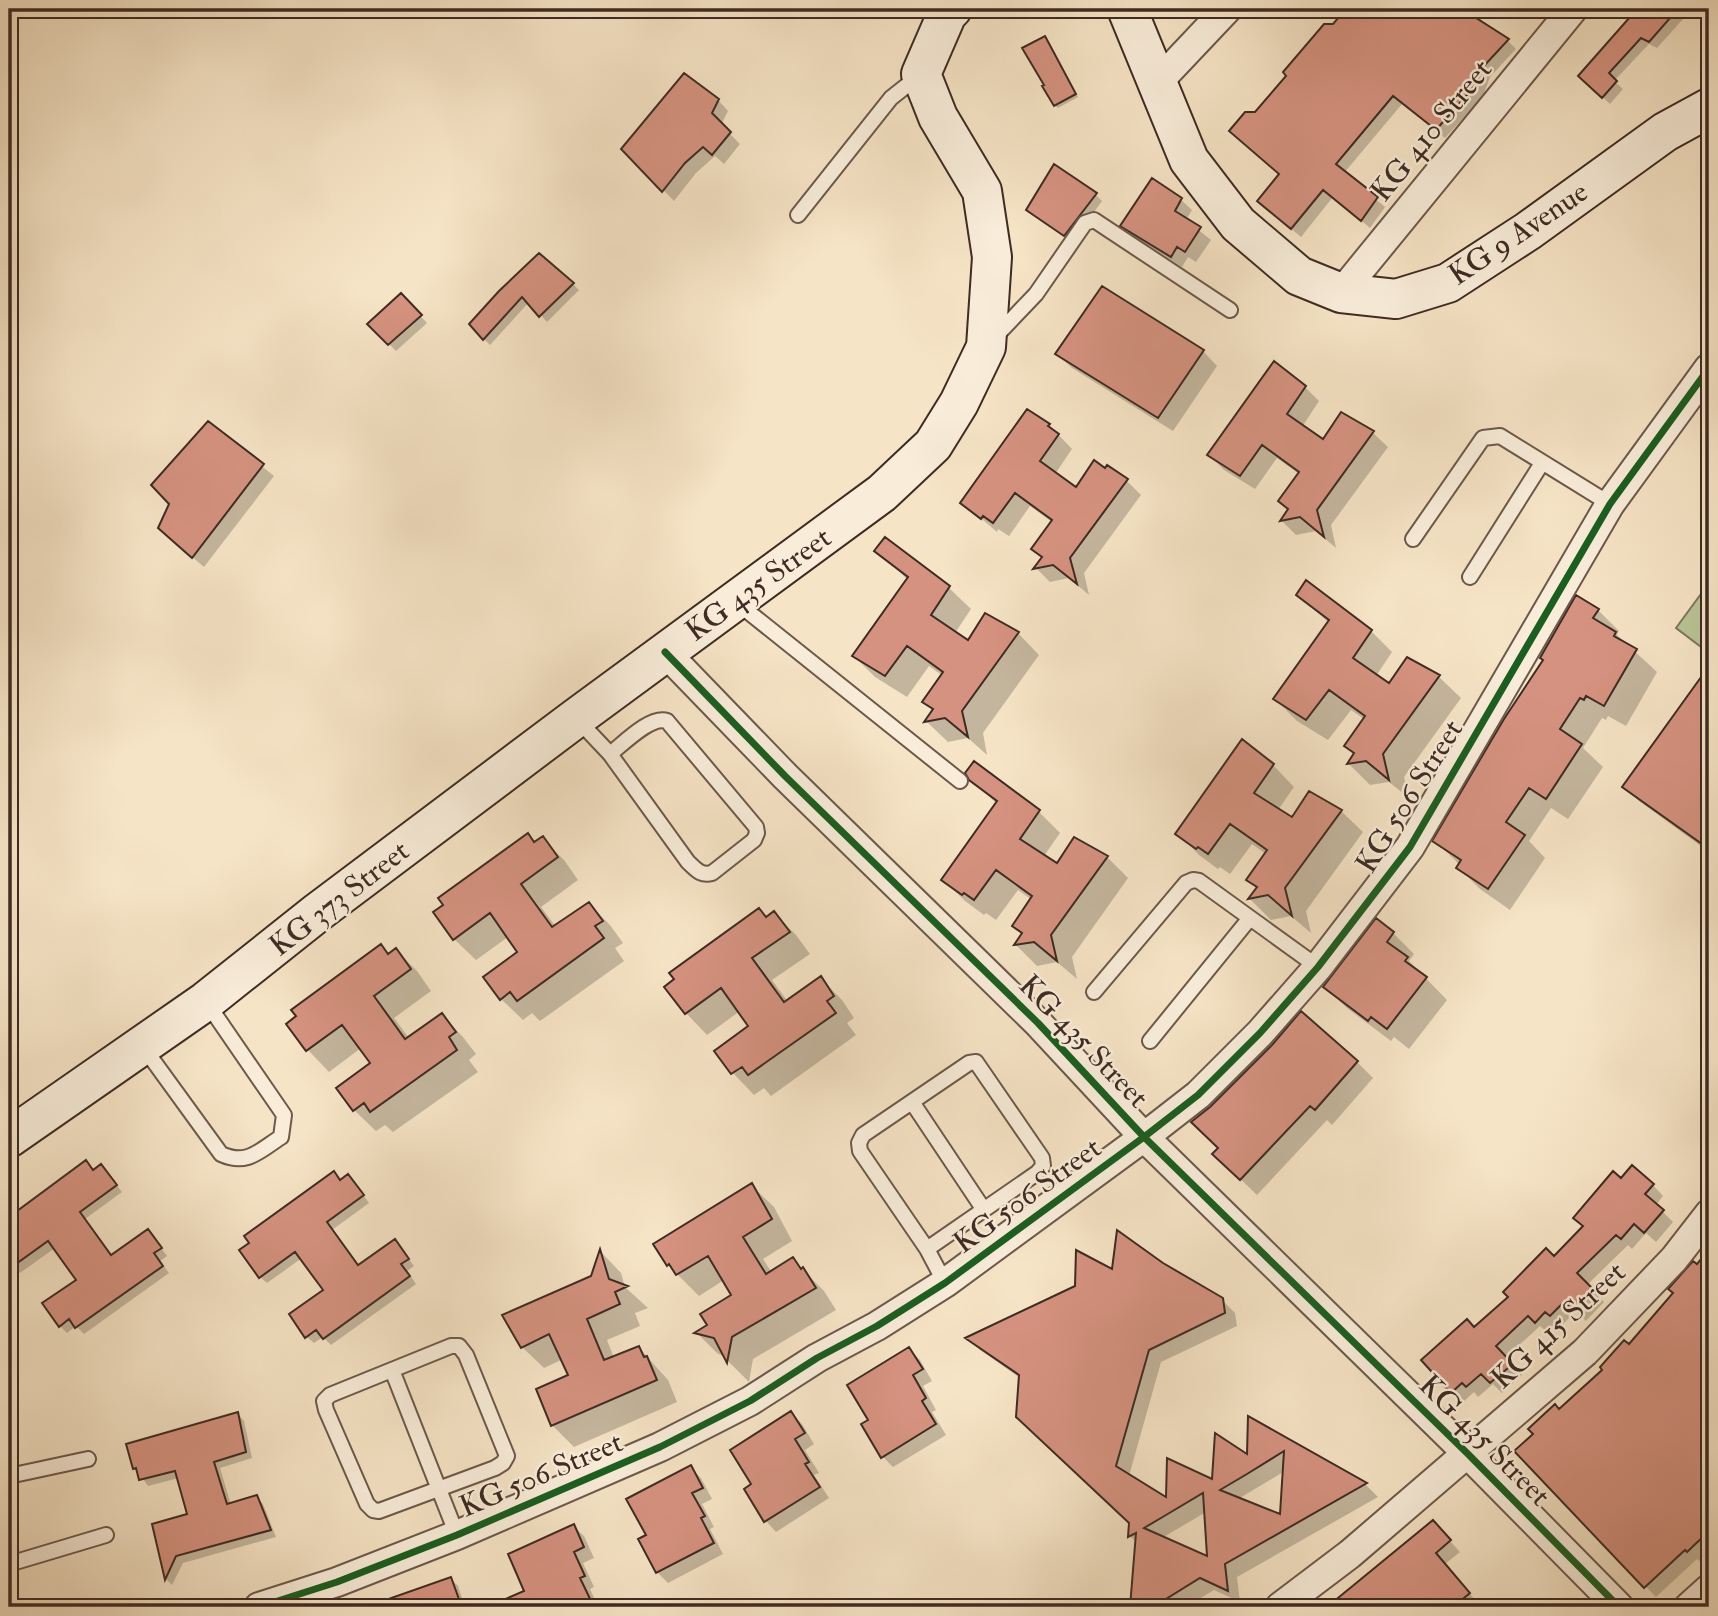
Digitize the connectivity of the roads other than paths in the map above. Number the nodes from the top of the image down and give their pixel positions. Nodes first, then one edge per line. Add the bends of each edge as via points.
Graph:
1 (952, 9) edge
2 (1127, 9) edge
3 (1227, 9) edge
4 (1573, 9) edge
5 (921, 74) junction
6 (1157, 83) junction
7 (1709, 108) edge
8 (797, 215) dead end
9 (1341, 293) junction
10 (1230, 310) dead end
11 (986, 347) junction
12 (1709, 368) edge
13 (1542, 463) junction
14 (1611, 504) junction
15 (1413, 540) dead end
16 (1470, 577) dead end
17 (735, 601) junction
18 (665, 652) junction
19 (576, 718) junction
20 (610, 754) junction
21 (960, 781) dead end
22 (1250, 918) junction
23 (1318, 967) junction
24 (1094, 992) dead end
25 (206, 1002) junction
26 (1150, 1041) dead end
27 (142, 1045) junction
28 (912, 1102) junction
29 (1144, 1137) junction
30 (9, 1138) edge
31 (984, 1210) junction
32 (1709, 1214) edge
33 (927, 1249) junction
34 (945, 1283) junction
35 (392, 1370) junction
36 (1468, 1454) junction
37 (88, 1459) dead end
38 (9, 1476) edge
39 (437, 1490) junction
40 (106, 1535) dead end
41 (457, 1535) junction
42 (9, 1564) edge
43 (1709, 1589) edge
44 (259, 1607) edge
45 (1280, 1607) edge
46 (1619, 1607) edge
47 (1689, 1607) edge

1 - 5 main road
2 - 6 main road, KG 9 Avenue
3 - 6 street
4 - 9 street, KG 410 Street
5 - 8 lane via 891,98
5 - 11 main road, KG 435 Street via 938,117 982,191 992,257
6 - 9 main road, KG 9 Avenue via 1189,160 1238,223 1300,276
7 - 9 main road, KG 9 Avenue via 1665,132 1448,283 1395,299
10 - 11 lane via 1094,220 1085,223 1030,301
11 - 17 main road, KG 435 Street via 960,403 933,445 883,493
12 - 14 street, KG 506 Street
13 - 14 lane
13 - 15 lane via 1500,436 1483,438
13 - 16 lane
14 - 23 street, KG 506 Street via 1410,847
17 - 18 main road, KG 435 Street
17 - 21 lane
18 - 19 main road, KG 373 Street
18 - 29 street, KG 435 Street via 1038,1023
19 - 20 lane
19 - 25 main road, KG 373 Street
20 - 20 lane via 654,722 667,721 756,827 754,840 704,875 688,862
22 - 23 lane
22 - 24 lane via 1199,881 1186,883
22 - 26 lane
23 - 29 street, KG 506 Street via 1198,1095
25 - 27 main road, KG 373 Street
25 - 27 lane via 284,1115 281,1137 247,1159 220,1154
27 - 30 main road, KG 373 Street
28 - 31 lane
28 - 31 lane via 976,1062 1042,1158 1037,1173
28 - 33 lane via 863,1135 859,1143
29 - 34 street, KG 506 Street
29 - 36 street, KG 435 Street
31 - 33 lane
32 - 36 street, KG 415 Street via 1675,1258 1585,1352
33 - 34 lane
34 - 41 street, KG 506 Street via 750,1401 671,1441
35 - 39 lane
35 - 39 lane via 330,1395 324,1401 326,1410 366,1504 373,1510
35 - 39 lane via 459,1346 507,1455 495,1468
36 - 45 street, KG 415 Street
36 - 46 street, KG 435 Street
37 - 38 lane
39 - 41 lane
40 - 42 lane
41 - 44 street, KG 506 Street
43 - 47 street

